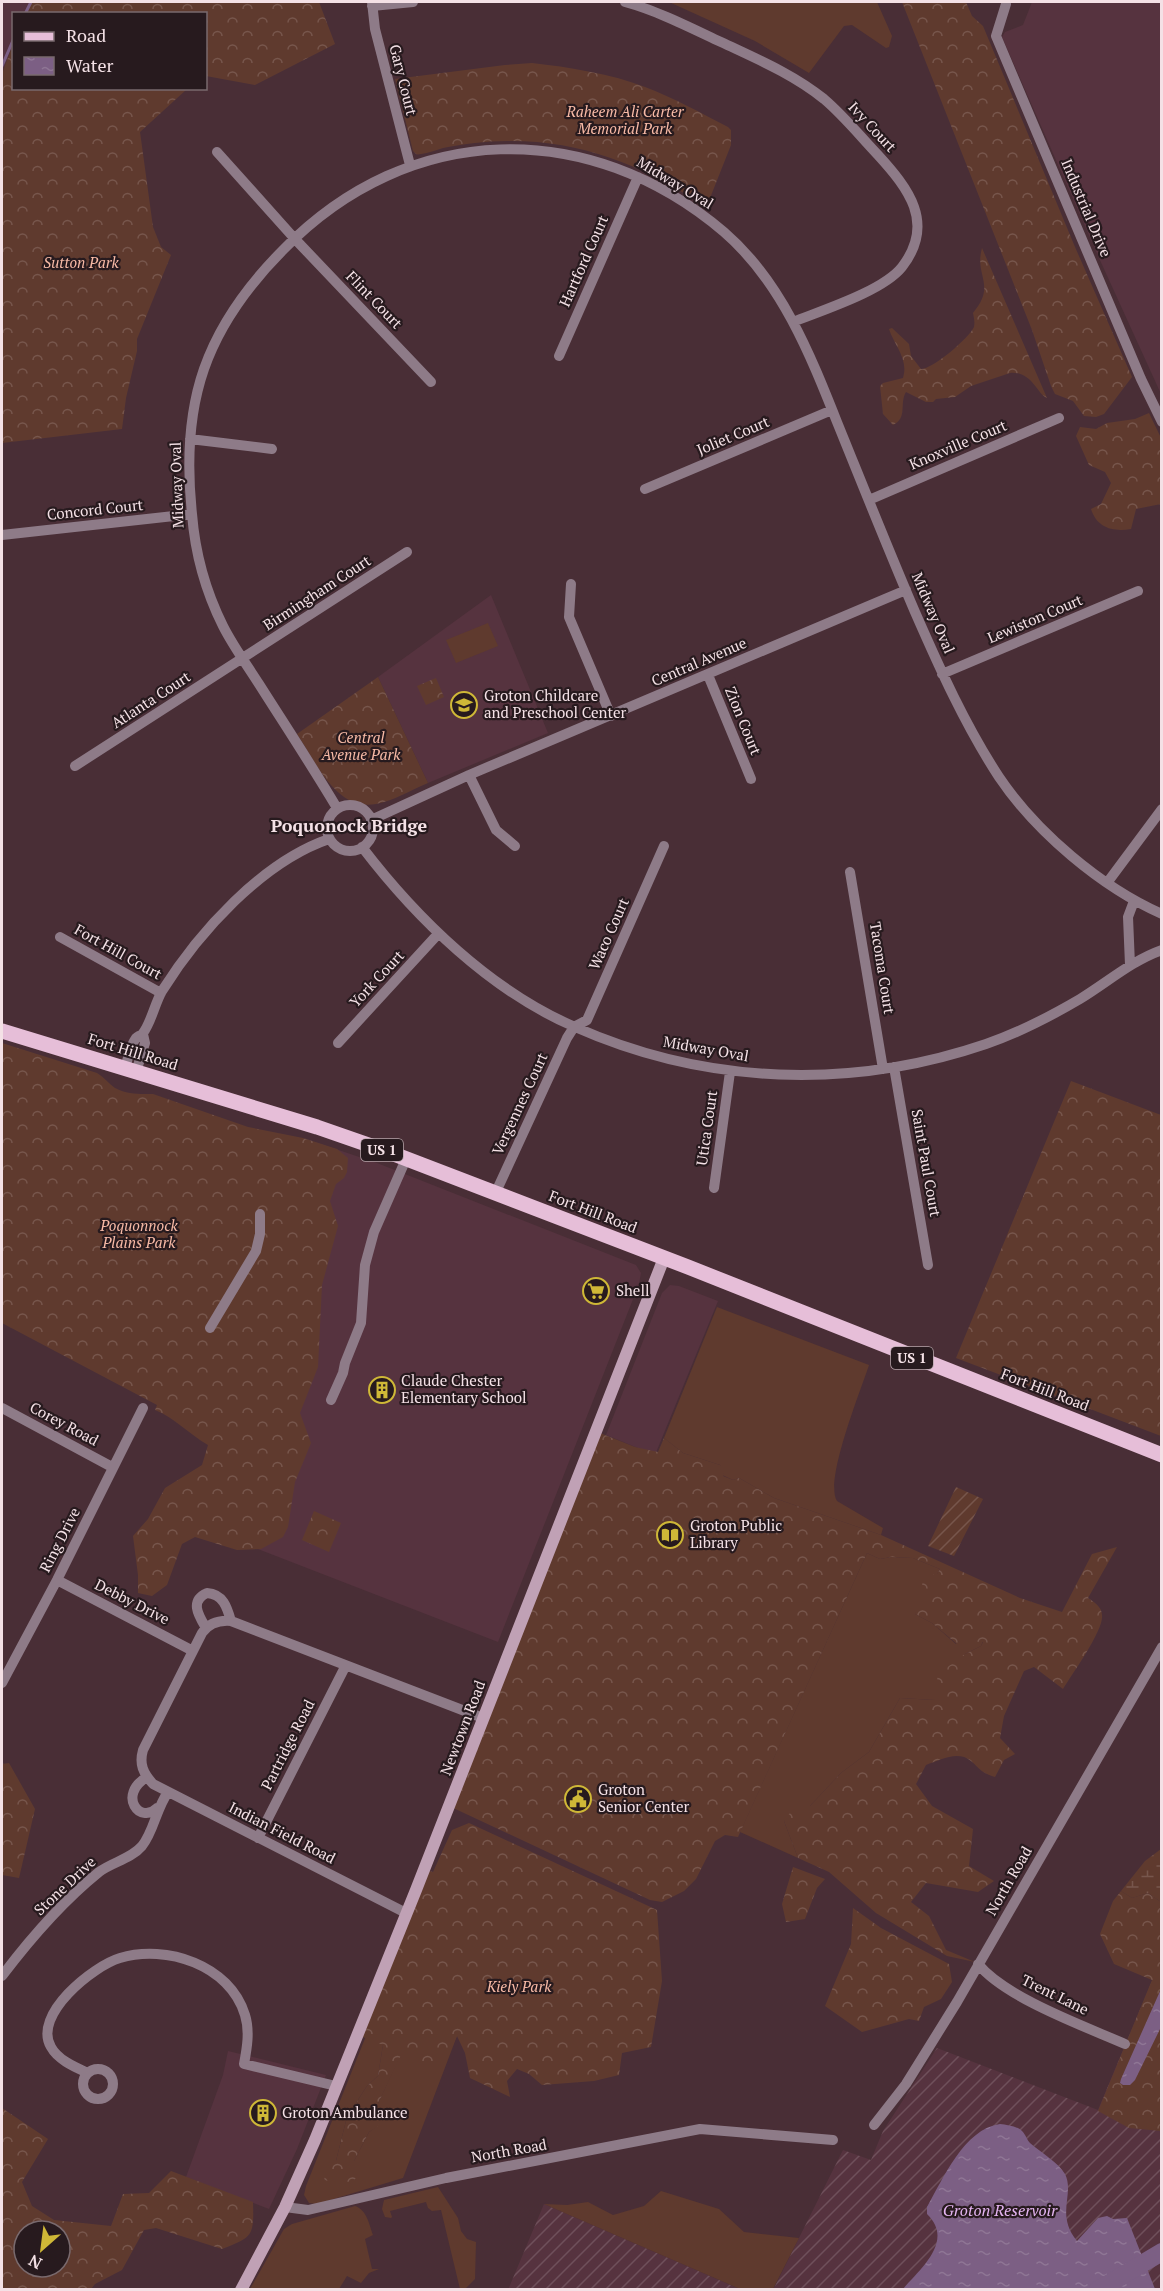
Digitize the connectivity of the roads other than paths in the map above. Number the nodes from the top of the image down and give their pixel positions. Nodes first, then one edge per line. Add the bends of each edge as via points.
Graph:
1 (412, 2) edge
2 (625, 2) edge
3 (372, 4) edge
4 (1006, 4) dead end
5 (217, 152) dead end
6 (410, 165) junction
7 (638, 177) junction
8 (294, 238) junction
9 (793, 322) junction
10 (559, 356) dead end
11 (432, 382) dead end
12 (832, 410) junction
13 (1059, 418) dead end
14 (1161, 422) edge
15 (190, 439) junction
16 (272, 449) dead end
17 (645, 489) dead end
18 (869, 500) junction
19 (192, 514) junction
20 (2, 535) edge
21 (407, 552) dead end
22 (571, 584) dead end
23 (906, 590) junction
24 (1138, 591) dead end
25 (243, 658) junction
26 (942, 674) junction
27 (708, 675) junction
28 (611, 716) junction
29 (75, 766) dead end
30 (469, 775) junction
31 (751, 778) dead end
32 (337, 808) junction
33 (1161, 809) edge
34 (371, 820) junction
35 (329, 839) junction
36 (515, 846) dead end
37 (664, 846) dead end
38 (362, 847) junction
39 (850, 872) dead end
40 (1107, 883) junction
41 (1134, 901) junction
42 (1161, 914) edge
43 (438, 934) junction
44 (60, 937) dead end
45 (1161, 950) edge
46 (1130, 965) junction
47 (161, 993) junction
48 (574, 1027) junction
49 (2, 1031) edge
50 (338, 1043) dead end
51 (888, 1068) junction
52 (130, 1070) junction
53 (730, 1072) junction
54 (406, 1159) junction
55 (714, 1188) dead end
56 (495, 1194) junction
57 (260, 1214) dead end
58 (663, 1258) junction
59 (928, 1265) dead end
60 (210, 1328) dead end
61 (331, 1400) dead end
62 (2, 1408) edge
63 (143, 1408) dead end
64 (1161, 1455) edge
65 (112, 1467) junction
66 (57, 1580) junction
67 (231, 1621) junction
68 (206, 1628) junction
69 (1161, 1647) edge
70 (193, 1651) junction
71 (345, 1666) junction
72 (2, 1683) edge
73 (483, 1718) junction
74 (147, 1778) junction
75 (168, 1792) junction
76 (158, 1808) junction
77 (258, 1838) junction
78 (406, 1913) junction
79 (978, 1964) junction
80 (2, 1976) edge
81 (1125, 2044) dead end
82 (88, 2073) dead end
83 (336, 2086) junction
84 (874, 2125) dead end
85 (833, 2140) dead end
86 (285, 2207) junction
87 (241, 2289) edge

1 - 3 street
2 - 9 street, Ivy Court via 682,23 807,86 839,113 908,192 916,211 916,235 902,267 884,284
3 - 6 street, Gary Court
4 - 14 street, Industrial Drive via 996,36
5 - 8 street, Flint Court
6 - 7 street, Midway Oval via 466,153 529,149 584,157
6 - 8 street, Midway Oval via 361,188
7 - 9 street, Midway Oval via 692,209 736,243 764,276
7 - 10 street, Hartford Court
8 - 11 street, Flint Court
8 - 15 street, Midway Oval via 259,274 220,334 203,371
9 - 12 street, Midway Oval
12 - 17 street, Joliet Court
12 - 18 street, Midway Oval
13 - 18 street, Knoxville Court
15 - 16 street
15 - 19 street, Midway Oval
18 - 23 street, Midway Oval
19 - 20 street, Concord Court
19 - 25 street, Midway Oval via 207,585 223,627
21 - 25 street, Birmingham Court
22 - 28 street via 569,617
23 - 26 street, Midway Oval
23 - 27 street, Central Avenue
24 - 26 street, Lewiston Court
25 - 29 street, Atlanta Court
25 - 32 street, Midway Oval
26 - 40 street, Midway Oval via 1002,781 1034,819
27 - 28 street, Central Avenue
27 - 31 street, Zion Court
28 - 30 street, Central Avenue
30 - 34 street, Central Avenue
30 - 36 street via 496,830
32 - 34 street via 357,806
32 - 35 street via 329,816
33 - 40 street
34 - 38 street via 372,834
35 - 38 street via 344,850
35 - 47 street via 269,872 231,906 202,937
37 - 48 street, Waco Court via 587,1020
38 - 43 street, Midway Oval
39 - 51 street, Tacoma Court
40 - 41 street, Midway Oval
41 - 42 street, Midway Oval
41 - 46 street via 1128,917
43 - 48 street, Midway Oval via 480,969
43 - 50 street, York Court
44 - 47 street, Fort Hill Court
45 - 46 street, Midway Oval
46 - 51 street, Midway Oval via 1080,998 988,1043 931,1061
47 - 52 street via 143,1034 135,1041
48 - 53 street, Midway Oval via 630,1048
48 - 56 street, Vergennes Court
49 - 52 main road, Fort Hill Road / US 1
51 - 53 street, Midway Oval via 811,1076
51 - 59 street, Saint Paul Court
52 - 54 main road, Fort Hill Road / US 1 via 317,1127
53 - 55 street, Utica Court
54 - 56 main road, Fort Hill Road / US 1
54 - 61 street via 374,1232 365,1265 361,1323
56 - 58 main road, Fort Hill Road / US 1
57 - 60 street via 256,1251
58 - 64 main road, Fort Hill Road / US 1
58 - 73 main road, Newtown Road
62 - 65 street, Corey Road
63 - 65 street, Ring Drive
65 - 66 street, Ring Drive
66 - 70 street, Debby Drive
66 - 72 street, Ring Drive
67 - 68 street via 219,1621
67 - 68 street via 220,1597 207,1593 199,1598 196,1608
67 - 71 street
68 - 70 street
69 - 79 street, North Road
70 - 74 street via 143,1750 141,1764
71 - 73 street
71 - 77 street, Partridge Road
73 - 78 main road, Newtown Road
74 - 75 street, Indian Field Road
74 - 76 street via 135,1786 132,1800 135,1807 146,1813
75 - 76 street, Stone Drive
75 - 77 street, Indian Field Road
76 - 80 street, Stone Drive via 139,1849 84,1885
77 - 78 street, Indian Field Road
78 - 83 main road, Newtown Road
79 - 81 street, Trent Lane via 1006,1988
79 - 84 street, North Road via 926,2053
82 - 83 street via 63,2060 51,2048 48,2030 52,2016 78,1984 98,1969 118,1958 154,1954 195,1963 225,1984 245,2014 248,2028 244,2064
83 - 86 main road, Newtown Road
85 - 86 street, North Road via 700,2129 446,2178 308,2210
86 - 87 main road

